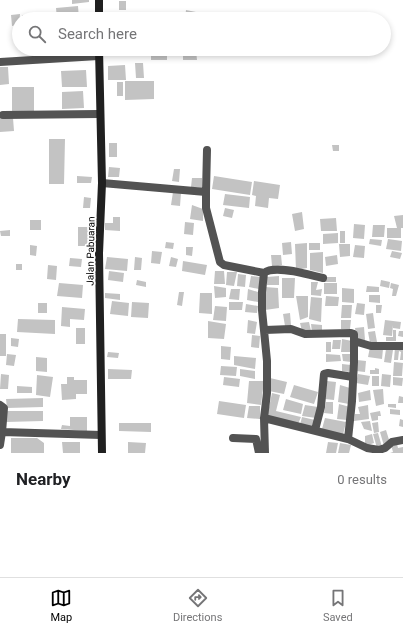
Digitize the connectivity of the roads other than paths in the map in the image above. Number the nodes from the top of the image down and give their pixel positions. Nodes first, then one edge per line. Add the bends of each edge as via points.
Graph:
1 (99, 0) edge
2 (99, 12) edge
3 (59, 56) edge
4 (99, 56) edge
5 (0, 62) edge
6 (100, 114) junction
7 (3, 115) dead end
8 (207, 150) dead end
9 (102, 183) junction
10 (206, 192) junction
11 (264, 273) junction
12 (323, 278) dead end
13 (265, 330) junction
14 (354, 340) junction
15 (403, 346) edge
16 (353, 377) junction
17 (0, 405) edge
18 (264, 418) junction
19 (315, 430) junction
20 (2, 432) junction
21 (101, 435) junction
22 (234, 438) dead end
23 (348, 439) junction
24 (403, 440) edge
25 (0, 445) edge
26 (102, 453) edge
27 (259, 453) edge
28 (265, 453) edge

1 - 2 street
3 - 5 street
4 - 6 street, Jalan Pabuaran
6 - 7 street
6 - 9 street, Jalan Pabuaran
8 - 10 street
9 - 10 street
9 - 21 street, Jalan Pabuaran via 99,253
10 - 11 street via 206,208 220,262
11 - 12 street via 274,270 291,271
11 - 13 street via 262,292
13 - 14 street via 291,329 305,334 351,333 354,334
13 - 18 street via 267,393
14 - 15 street via 371,346
14 - 16 street
16 - 19 street via 324,374 321,407
16 - 23 street
17 - 20 street via 4,408
18 - 19 street
18 - 28 street
19 - 23 street
20 - 21 street
20 - 25 street
21 - 26 street, Jalan Pabuaran
22 - 27 street via 256,440
23 - 24 street via 367,448 379,450 392,442

